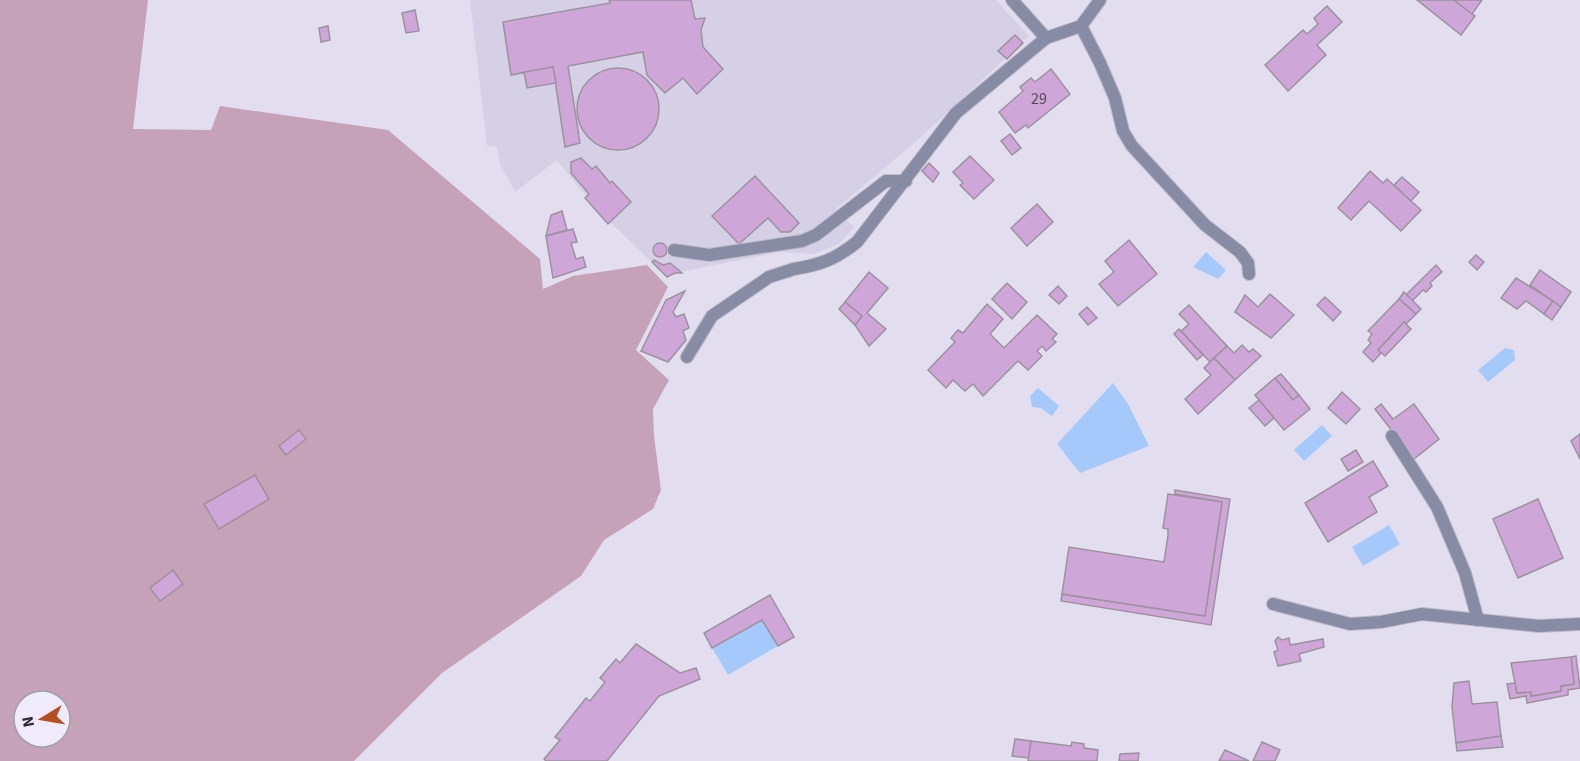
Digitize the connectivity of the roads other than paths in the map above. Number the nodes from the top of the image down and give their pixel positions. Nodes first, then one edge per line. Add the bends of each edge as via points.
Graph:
1 (1012, 0) edge
2 (1100, 0) edge
3 (1081, 27) junction
4 (1046, 38) junction
5 (906, 181) junction
6 (674, 250) dead end
7 (1249, 274) dead end
8 (687, 357) dead end
9 (1392, 436) dead end
10 (1273, 604) dead end
11 (1478, 620) junction
12 (1580, 624) edge

1 - 4 street
2 - 3 street
3 - 4 street
3 - 7 street via 1104,71 1132,146 1206,225 1239,252 1248,263
4 - 5 street via 956,113
5 - 6 street via 886,182 816,235 802,241 709,255
5 - 8 street via 857,242 820,265 769,277 712,316
9 - 11 street via 1437,507 1465,573
10 - 11 street via 1350,624 1422,614
11 - 12 street via 1538,626

